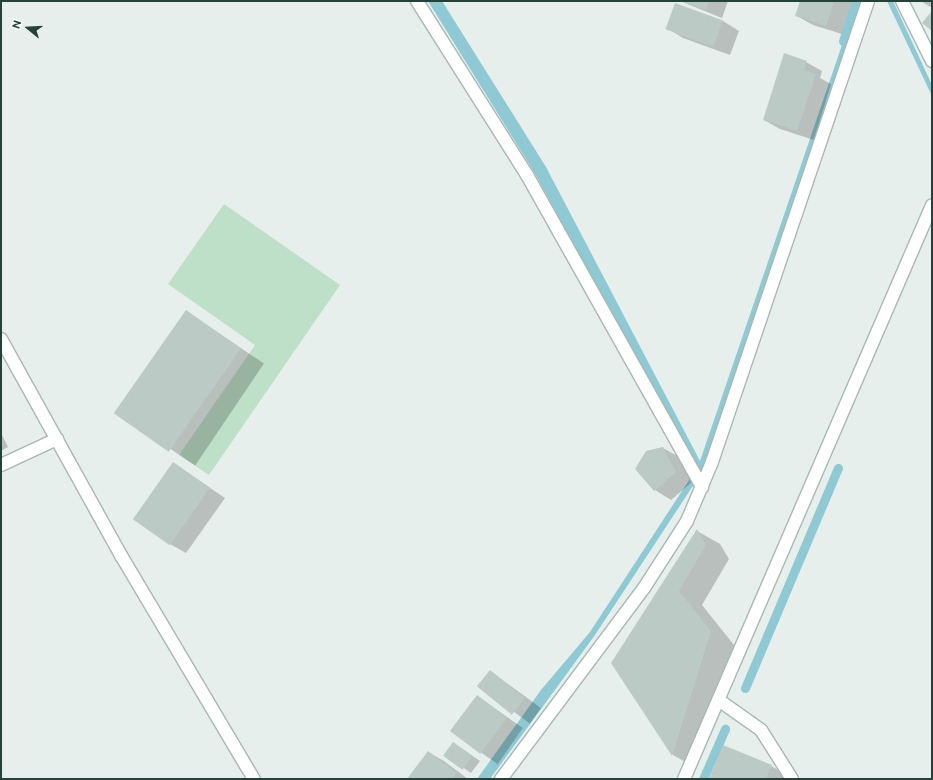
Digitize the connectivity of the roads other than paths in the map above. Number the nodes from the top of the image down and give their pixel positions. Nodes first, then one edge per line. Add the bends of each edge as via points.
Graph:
1 (417, 1) edge
2 (868, 1) edge
3 (902, 1) edge
4 (932, 61) edge
5 (932, 205) edge
6 (1, 339) edge
7 (57, 439) junction
8 (1, 465) edge
9 (702, 487) junction
10 (720, 701) junction
11 (254, 779) edge
12 (501, 779) edge
13 (684, 779) edge
14 (792, 779) edge

1 - 9 street via 527,175
2 - 9 street
3 - 4 street
5 - 10 street
6 - 7 street
7 - 8 street
7 - 11 street via 122,557
9 - 12 street via 688,521 644,588
10 - 13 street
10 - 14 street via 761,730

